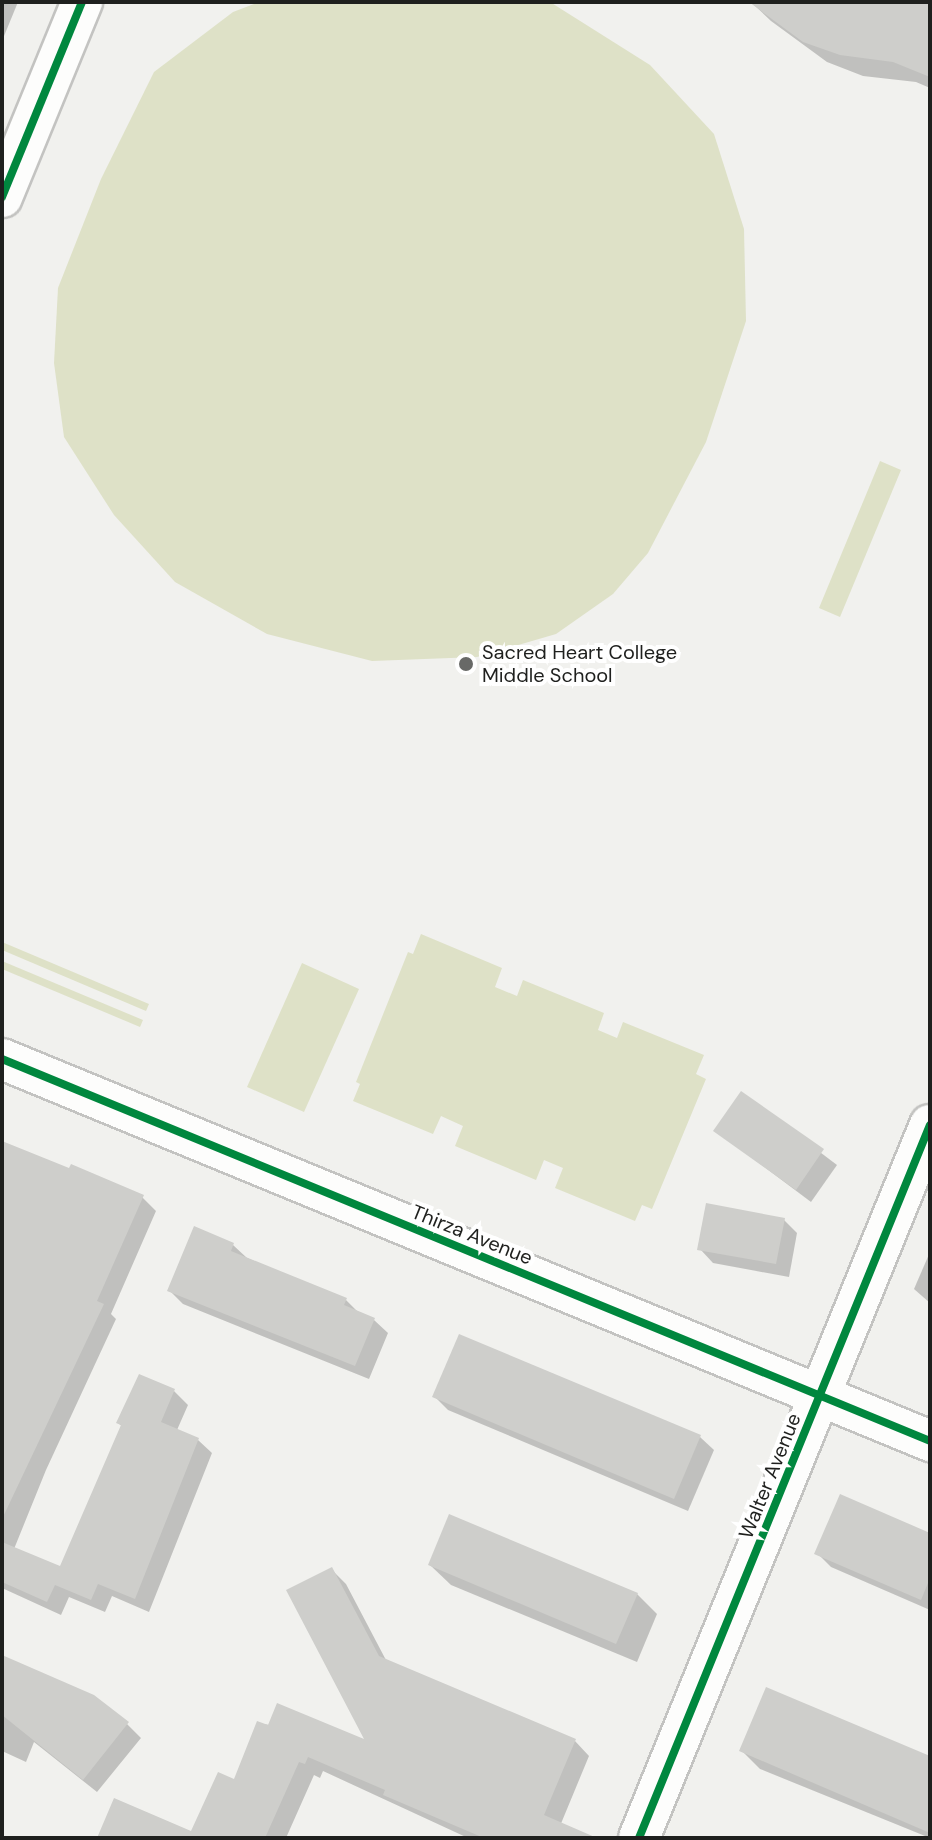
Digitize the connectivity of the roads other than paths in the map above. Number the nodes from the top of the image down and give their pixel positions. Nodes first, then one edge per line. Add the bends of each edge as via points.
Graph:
1 (82, 2) edge
2 (6, 178) edge
3 (2, 1059) edge
4 (930, 1125) edge
5 (820, 1396) junction
6 (930, 1441) edge
7 (639, 1838) edge

1 - 2 street
3 - 5 street, Thirza Avenue
4 - 5 street, Walter Avenue
5 - 6 street, Thirza Avenue
5 - 7 street, Walter Avenue

